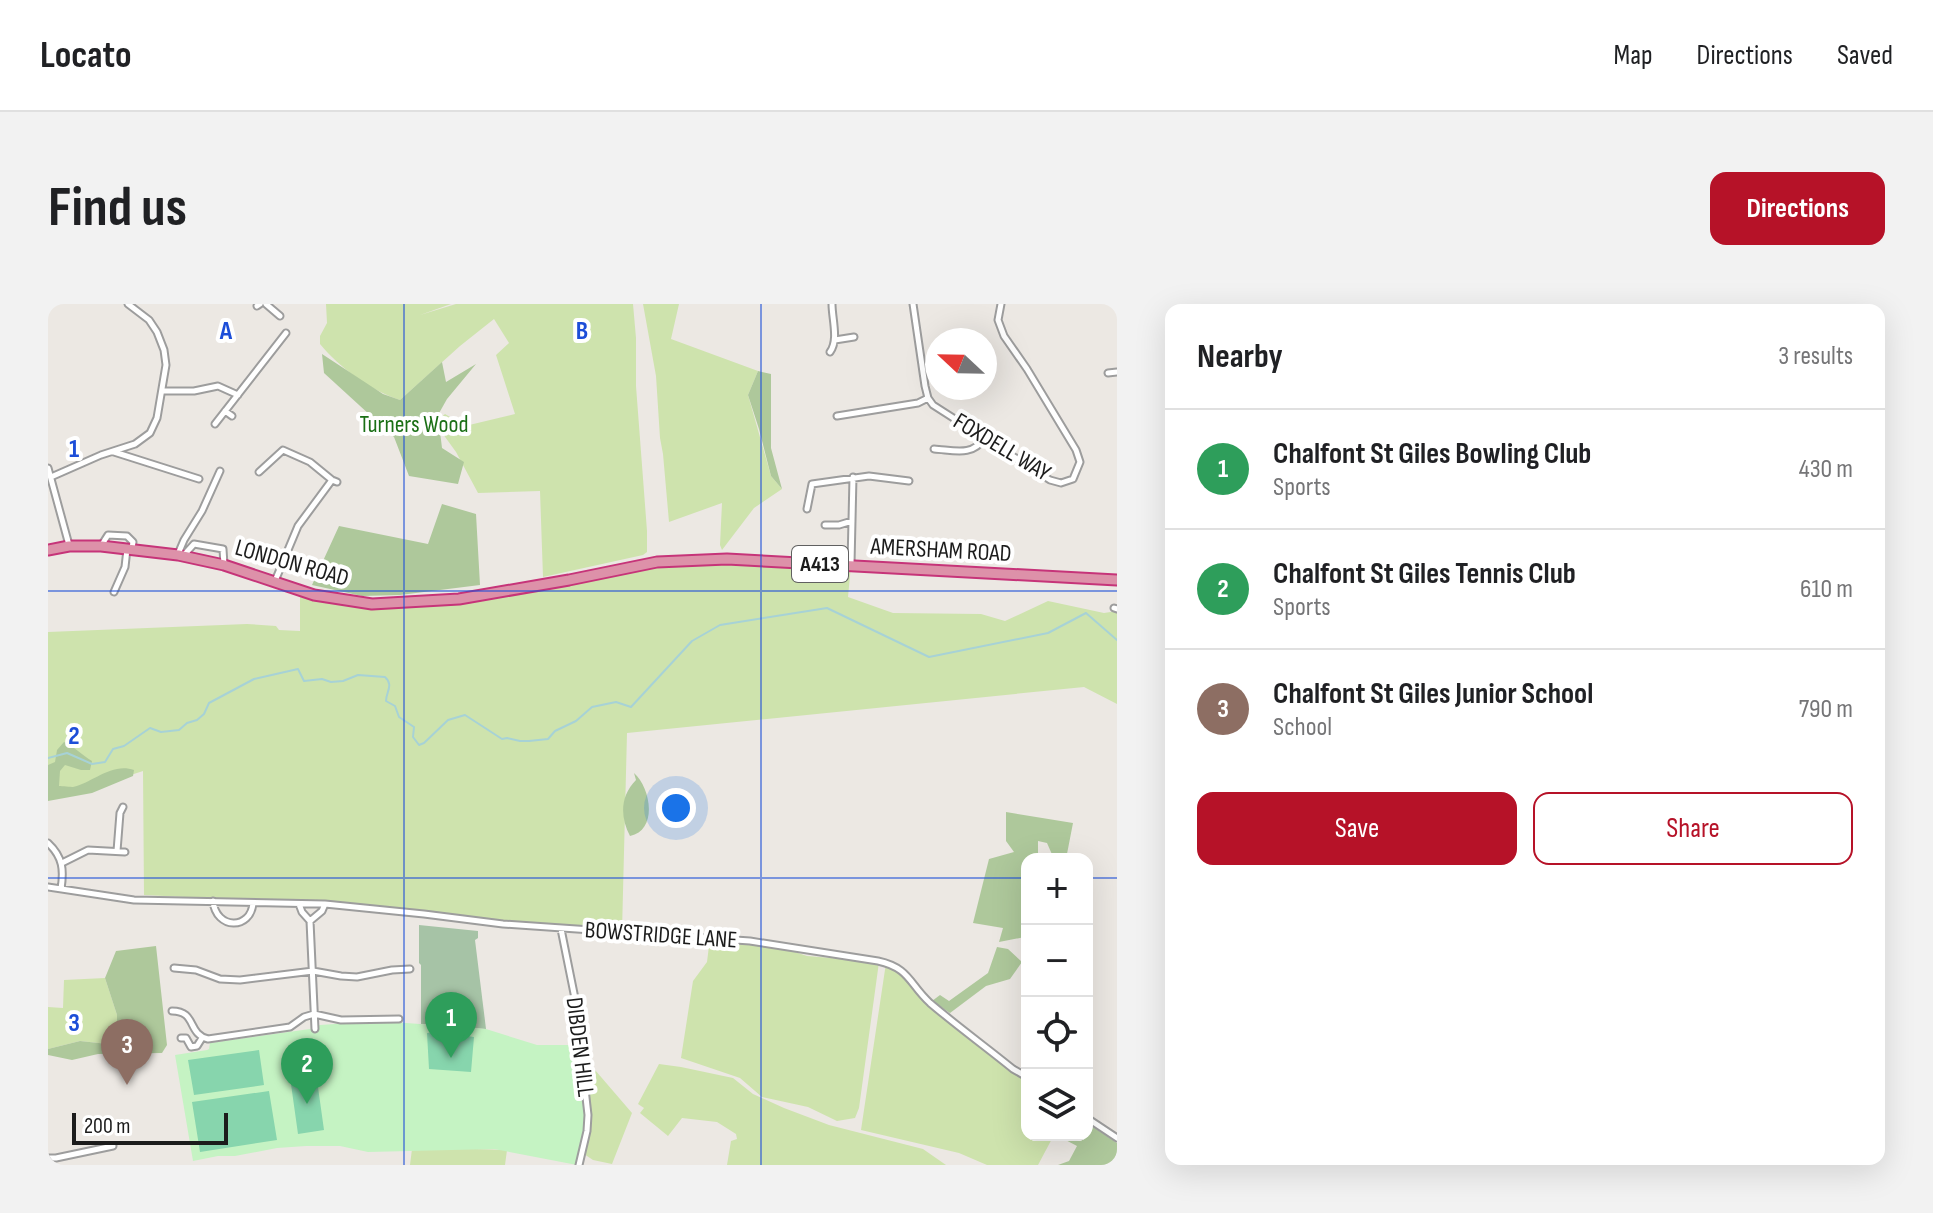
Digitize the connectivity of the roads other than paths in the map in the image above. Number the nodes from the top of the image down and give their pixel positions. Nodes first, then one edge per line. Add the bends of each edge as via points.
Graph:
1 (128, 304) edge
2 (266, 304) edge
3 (832, 304) edge
4 (913, 304) edge
5 (1001, 304) edge
6 (280, 316) dead end
7 (282, 334) dead end
8 (854, 337) dead end
9 (835, 340) junction
10 (830, 352) dead end
11 (1117, 372) edge
12 (1108, 373) dead end
13 (925, 385) edge
14 (163, 391) junction
15 (238, 395) junction
16 (925, 400) edge
17 (929, 400) edge
18 (225, 411) junction
19 (232, 416) dead end
20 (837, 416) dead end
21 (215, 424) dead end
22 (984, 438) junction
23 (934, 449) dead end
24 (113, 452) junction
25 (220, 471) dead end
26 (49, 472) edge
27 (259, 472) dead end
28 (853, 477) junction
29 (199, 479) dead end
30 (909, 481) dead end
31 (807, 509) dead end
32 (852, 521) junction
33 (825, 525) dead end
34 (69, 546) junction
35 (130, 549) junction
36 (48, 550) edge
37 (181, 555) junction
38 (224, 565) junction
39 (851, 565) junction
40 (1117, 580) edge
41 (275, 582) junction
42 (526, 588) joint
43 (114, 592) dead end
44 (123, 807) dead end
45 (48, 843) edge
46 (117, 851) junction
47 (125, 852) dead end
48 (62, 863) junction
49 (48, 887) edge
50 (61, 889) junction
51 (213, 901) junction
52 (253, 903) junction
53 (299, 904) junction
54 (325, 904) junction
55 (310, 921) junction
56 (561, 929) junction
57 (174, 968) dead end
58 (410, 969) dead end
59 (313, 971) junction
60 (172, 1011) dead end
61 (314, 1014) junction
62 (399, 1019) dead end
63 (315, 1029) dead end
64 (181, 1038) dead end
65 (202, 1038) junction
66 (1021, 1074) edge
67 (1093, 1122) edge
68 (1117, 1138) edge
69 (113, 1146) dead end
70 (48, 1158) edge
71 (579, 1165) edge

1 - 14 street via 157,332 166,365
2 - 6 street
3 - 9 street
4 - 13 street, FOXDELL WAY
5 - 22 street, FOXDELL WAY via 998,320 1004,336 1080,462 1073,479 1061,483
7 - 15 street
8 - 9 street
9 - 10 street
11 - 12 street
14 - 15 street via 218,386
14 - 24 street via 150,433
15 - 18 street
16 - 20 street
17 - 22 street, FOXDELL WAY
18 - 19 street
18 - 21 street
22 - 23 street via 970,451
24 - 26 street
24 - 29 street
25 - 37 street
26 - 34 street
27 - 41 street via 283,450 334,481 298,526
28 - 30 street
28 - 31 street via 812,484
28 - 32 street
32 - 33 street
32 - 39 street
34 - 35 highway, LONDON ROAD / A413
34 - 36 highway, LONDON ROAD / A413
35 - 37 highway, LONDON ROAD / A413
35 - 43 street
37 - 38 highway, LONDON ROAD / A413
37 - 38 street via 194,544 223,549
38 - 41 highway, LONDON ROAD / A413
39 - 40 highway, AMERSHAM ROAD / A413
39 - 42 highway, AMERSHAM ROAD / A413 via 727,559 657,562
41 - 42 highway, LONDON ROAD / A413 via 314,595 372,604 459,599
44 - 46 street
45 - 48 street
46 - 47 street
46 - 48 street via 88,850
48 - 50 street
49 - 50 street, BOWSTRIDGE LANE
50 - 51 street, BOWSTRIDGE LANE via 134,900
51 - 52 street, BOWSTRIDGE LANE
51 - 52 street via 227,923 246,918
52 - 53 street, BOWSTRIDGE LANE
53 - 54 street, BOWSTRIDGE LANE
53 - 55 street
54 - 55 street
54 - 56 street, BOWSTRIDGE LANE
55 - 59 street
56 - 66 street, BOWSTRIDGE LANE via 750,941 891,964 928,1001
56 - 71 street, DIBDEN HILL via 585,1048 588,1115
57 - 59 street via 240,980
58 - 59 street via 357,977
59 - 61 street
60 - 65 street via 186,1015
61 - 62 street via 341,1020
61 - 63 street
61 - 65 street via 290,1027
64 - 65 street via 191,1047
67 - 68 street
69 - 70 street

